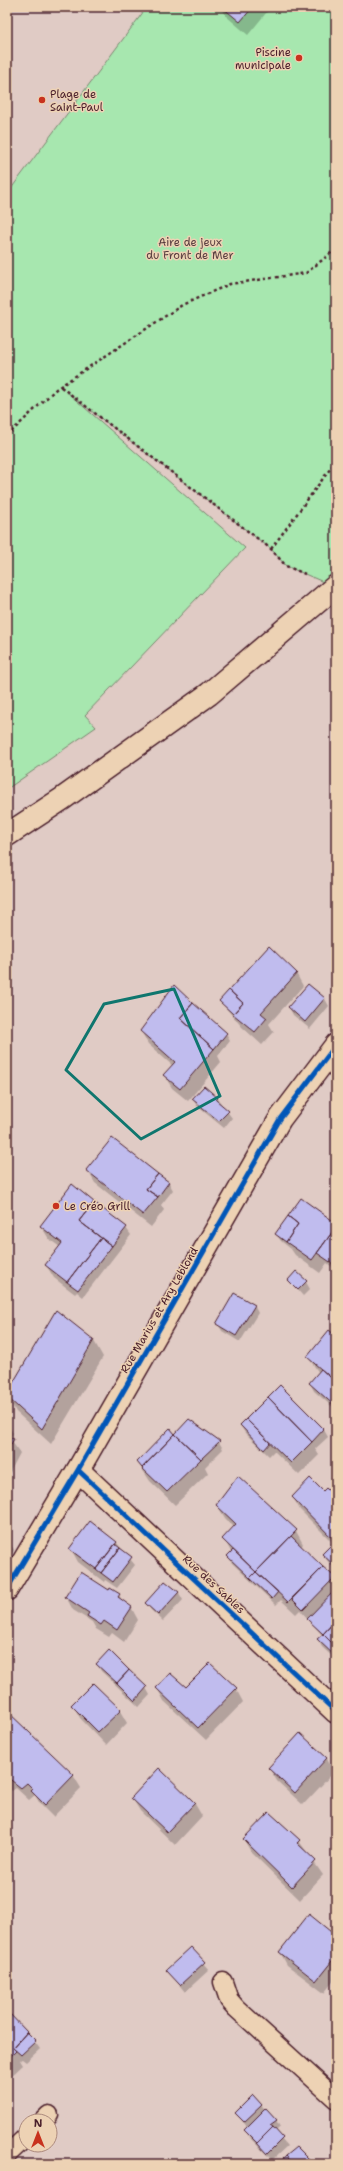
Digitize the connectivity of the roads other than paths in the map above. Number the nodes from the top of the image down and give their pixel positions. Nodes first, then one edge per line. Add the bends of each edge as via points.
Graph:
1 (336, 587) edge
2 (7, 835) edge
3 (336, 1045) edge
4 (78, 1470) junction
5 (7, 1589) edge
6 (336, 1712) edge
7 (224, 1982) dead end
8 (336, 2099) edge
9 (18, 2144) edge
10 (7, 2154) edge

1 - 2 street via 209,694
3 - 4 street, Rue Marius et Ary Leblond via 280,1119
4 - 5 street, Rue Marius et Ary Leblond
4 - 6 street, Rue des Sables
7 - 8 lane via 228,2000
9 - 10 lane

